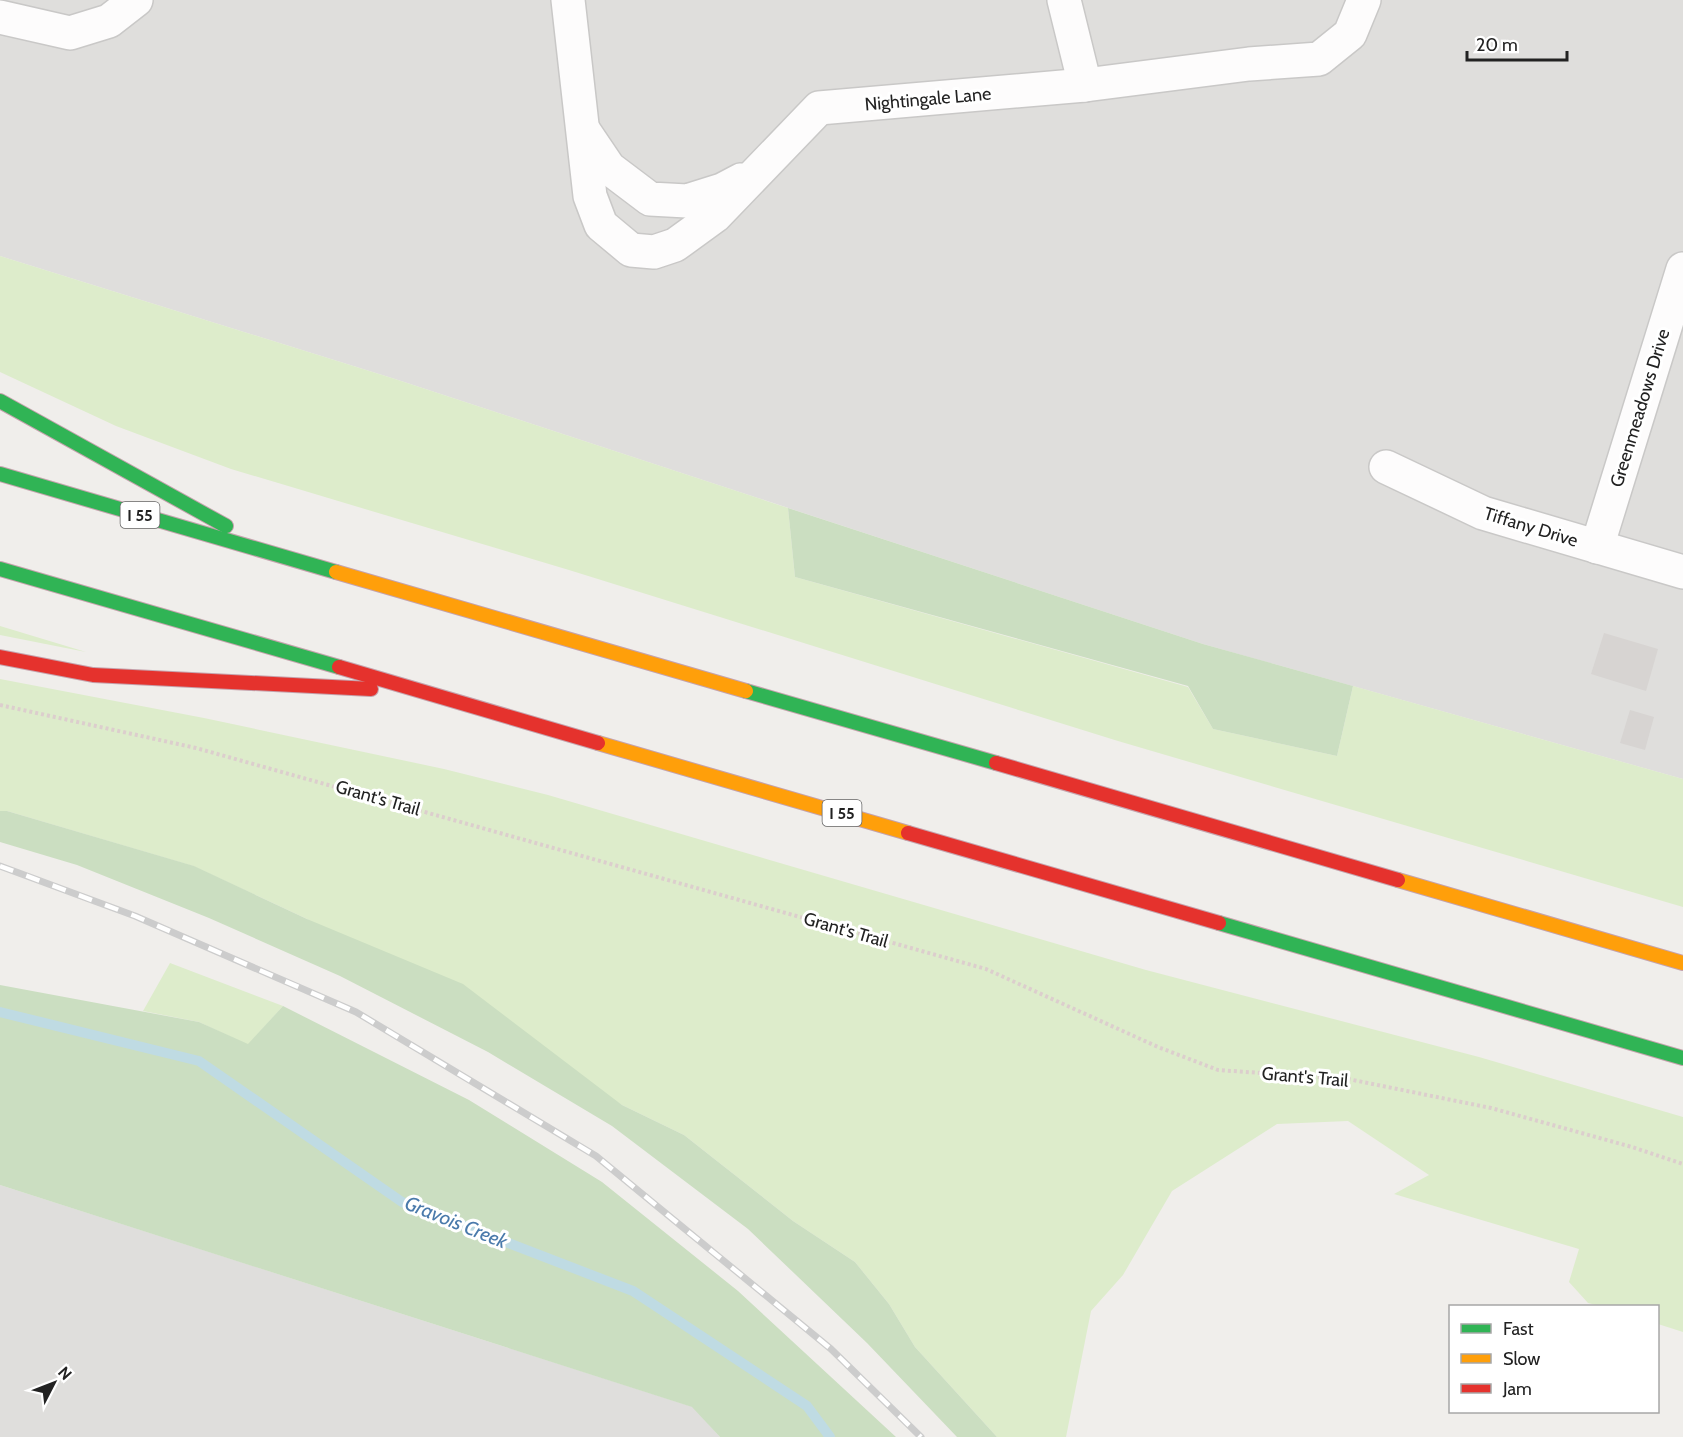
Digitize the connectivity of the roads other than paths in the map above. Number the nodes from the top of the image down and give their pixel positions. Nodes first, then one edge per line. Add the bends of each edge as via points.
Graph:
1 (136, 0) edge
2 (568, 0) edge
3 (1064, 0) edge
4 (1364, 0) edge
5 (0, 17) edge
6 (1085, 85) junction
7 (582, 127) junction
8 (759, 171) junction
9 (1683, 269) edge
10 (0, 401) edge
11 (1386, 467) dead end
12 (0, 474) edge
13 (1597, 547) junction
14 (280, 556) junction
15 (0, 569) edge
16 (1683, 572) edge
17 (0, 657) edge
18 (428, 692) junction
19 (1683, 963) edge
20 (1683, 1058) edge

1 - 5 street via 110,21 69,33
2 - 7 street
3 - 6 street
4 - 6 street, Nightingale Lane via 1350,34 1319,59
6 - 8 street, Nightingale Lane via 819,108
7 - 8 street via 609,168 650,199 687,201 722,190
7 - 8 street, Nightingale Lane via 590,195 601,225 631,250 654,252 675,245 715,216
9 - 13 street, Greenmeadows Drive
10 - 14 highway
11 - 13 street, Tiffany Drive via 1483,513
12 - 14 highway, I 55
13 - 16 street, Tiffany Drive
14 - 19 highway, I 55
15 - 18 highway, I 55
17 - 18 highway via 93,675
18 - 20 highway, I 55

